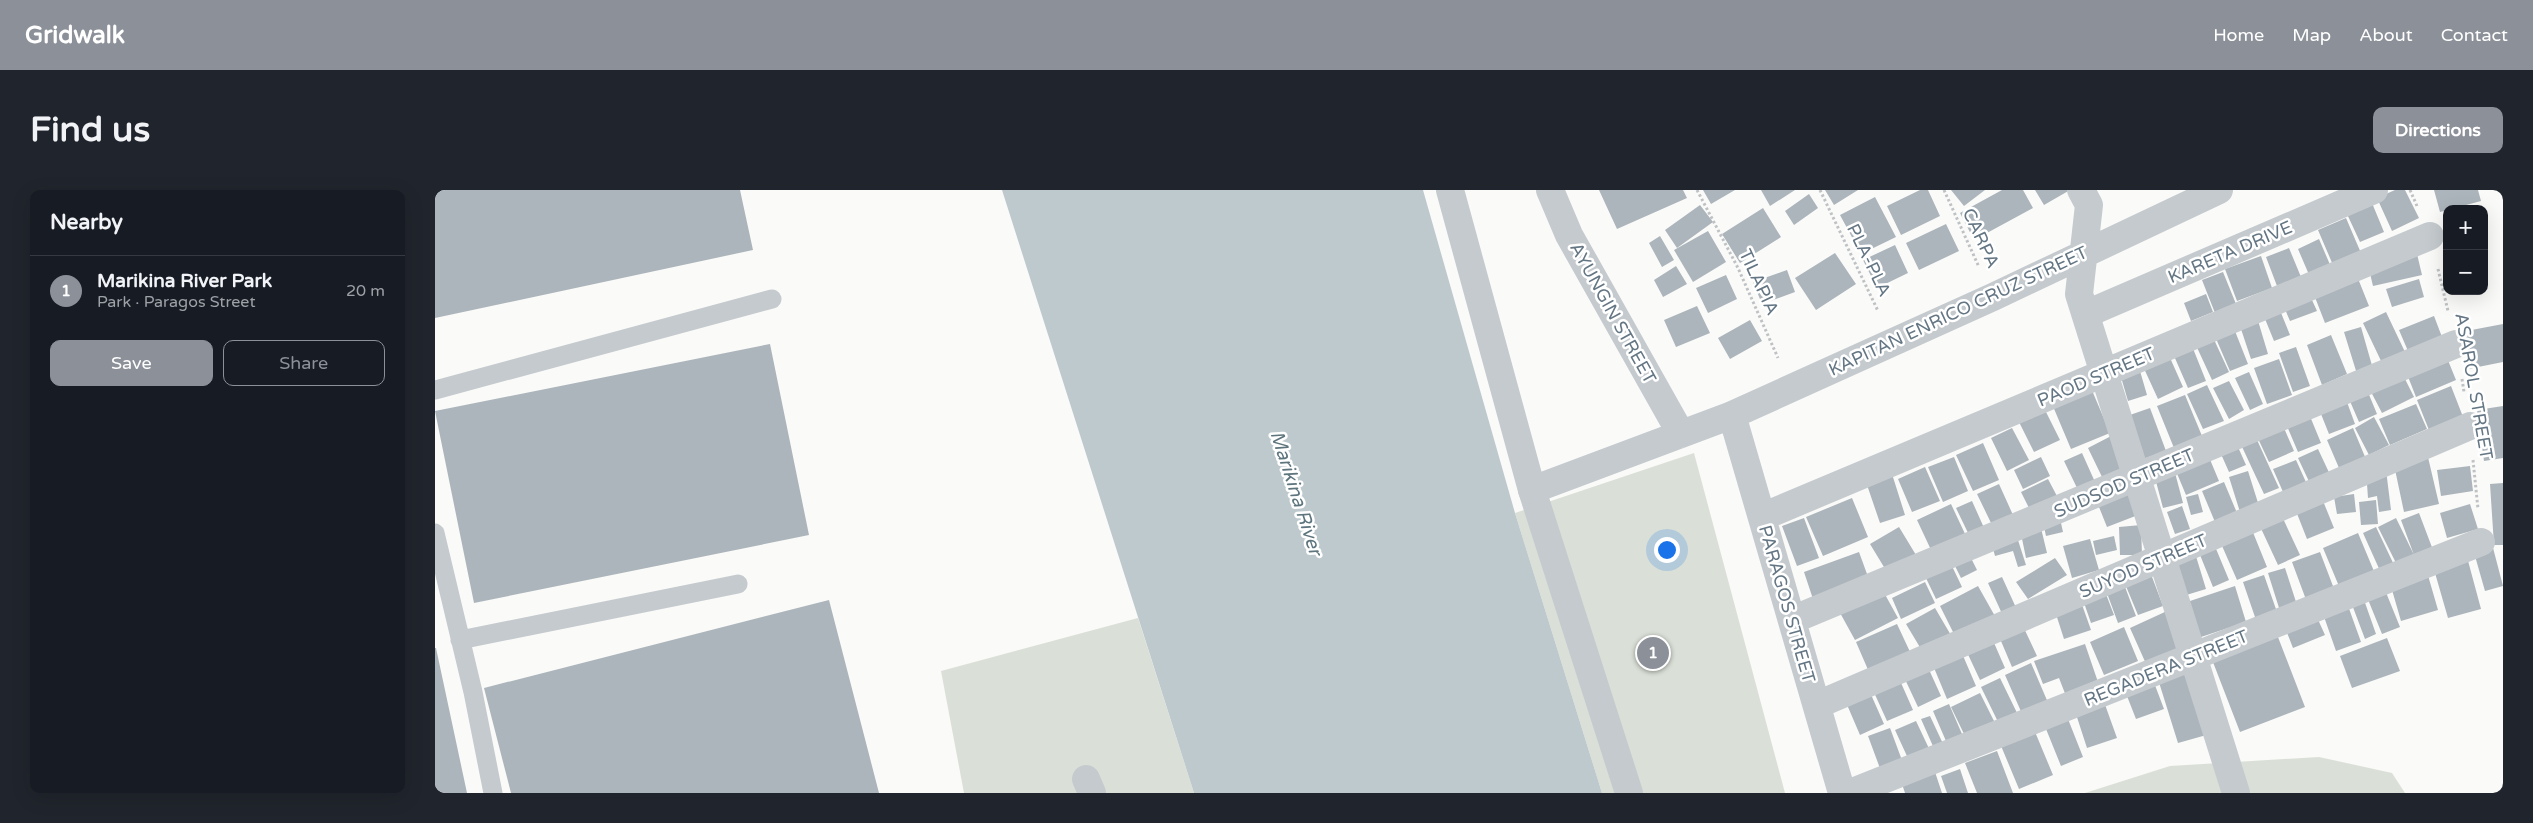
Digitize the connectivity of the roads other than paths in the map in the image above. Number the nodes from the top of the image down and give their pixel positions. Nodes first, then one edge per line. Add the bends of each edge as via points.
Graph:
1 (1450, 190) edge
2 (1550, 190) edge
3 (2081, 190) edge
4 (2219, 190) edge
5 (2373, 190) edge
6 (2430, 236) road end
7 (2083, 252) junction
8 (772, 299) dead end
9 (2086, 314) junction
10 (2456, 344) road end
11 (2106, 373) junction
12 (435, 390) edge
13 (1732, 415) junction
14 (2470, 426) road end
15 (1688, 432) junction
16 (2137, 478) junction
17 (1532, 490) junction
18 (1762, 517) junction
19 (435, 533) edge
20 (2481, 542) road end
21 (2162, 558) junction
22 (738, 584) dead end
23 (1792, 620) junction
24 (460, 640) junction
25 (2193, 657) junction
26 (1817, 705) junction
27 (493, 793) edge
28 (1629, 793) edge
29 (1842, 793) edge
30 (1850, 793) edge
31 (2236, 793) edge

1 - 17 street
2 - 15 street, AYUNGIN STREET via 1569,236
3 - 7 street via 2089,205
4 - 7 street, KAPITAN ENRICO CRUZ STREET
5 - 9 street, KARETA DRIVE
6 - 11 street, PAOD STREET
7 - 9 street via 2079,294
7 - 13 street, KAPITAN ENRICO CRUZ STREET via 1993,297
8 - 12 lane
9 - 11 street
10 - 16 street, SUDSOD STREET
11 - 16 street
11 - 18 street, PAOD STREET
13 - 15 street, KAPITAN ENRICO CRUZ STREET
13 - 18 street, PARAGOS STREET
14 - 21 street, SUYOD STREET
15 - 17 street, KAPITAN ENRICO CRUZ STREET
16 - 21 street
16 - 23 street, SUDSOD STREET
17 - 28 street
18 - 23 street, PARAGOS STREET
19 - 24 lane
20 - 25 street, REGADERA STREET
21 - 25 street
21 - 26 street, SUYOD STREET
22 - 24 lane
23 - 26 street, PARAGOS STREET
24 - 27 lane
25 - 30 street, REGADERA STREET
25 - 31 street
26 - 29 street, PARAGOS STREET

